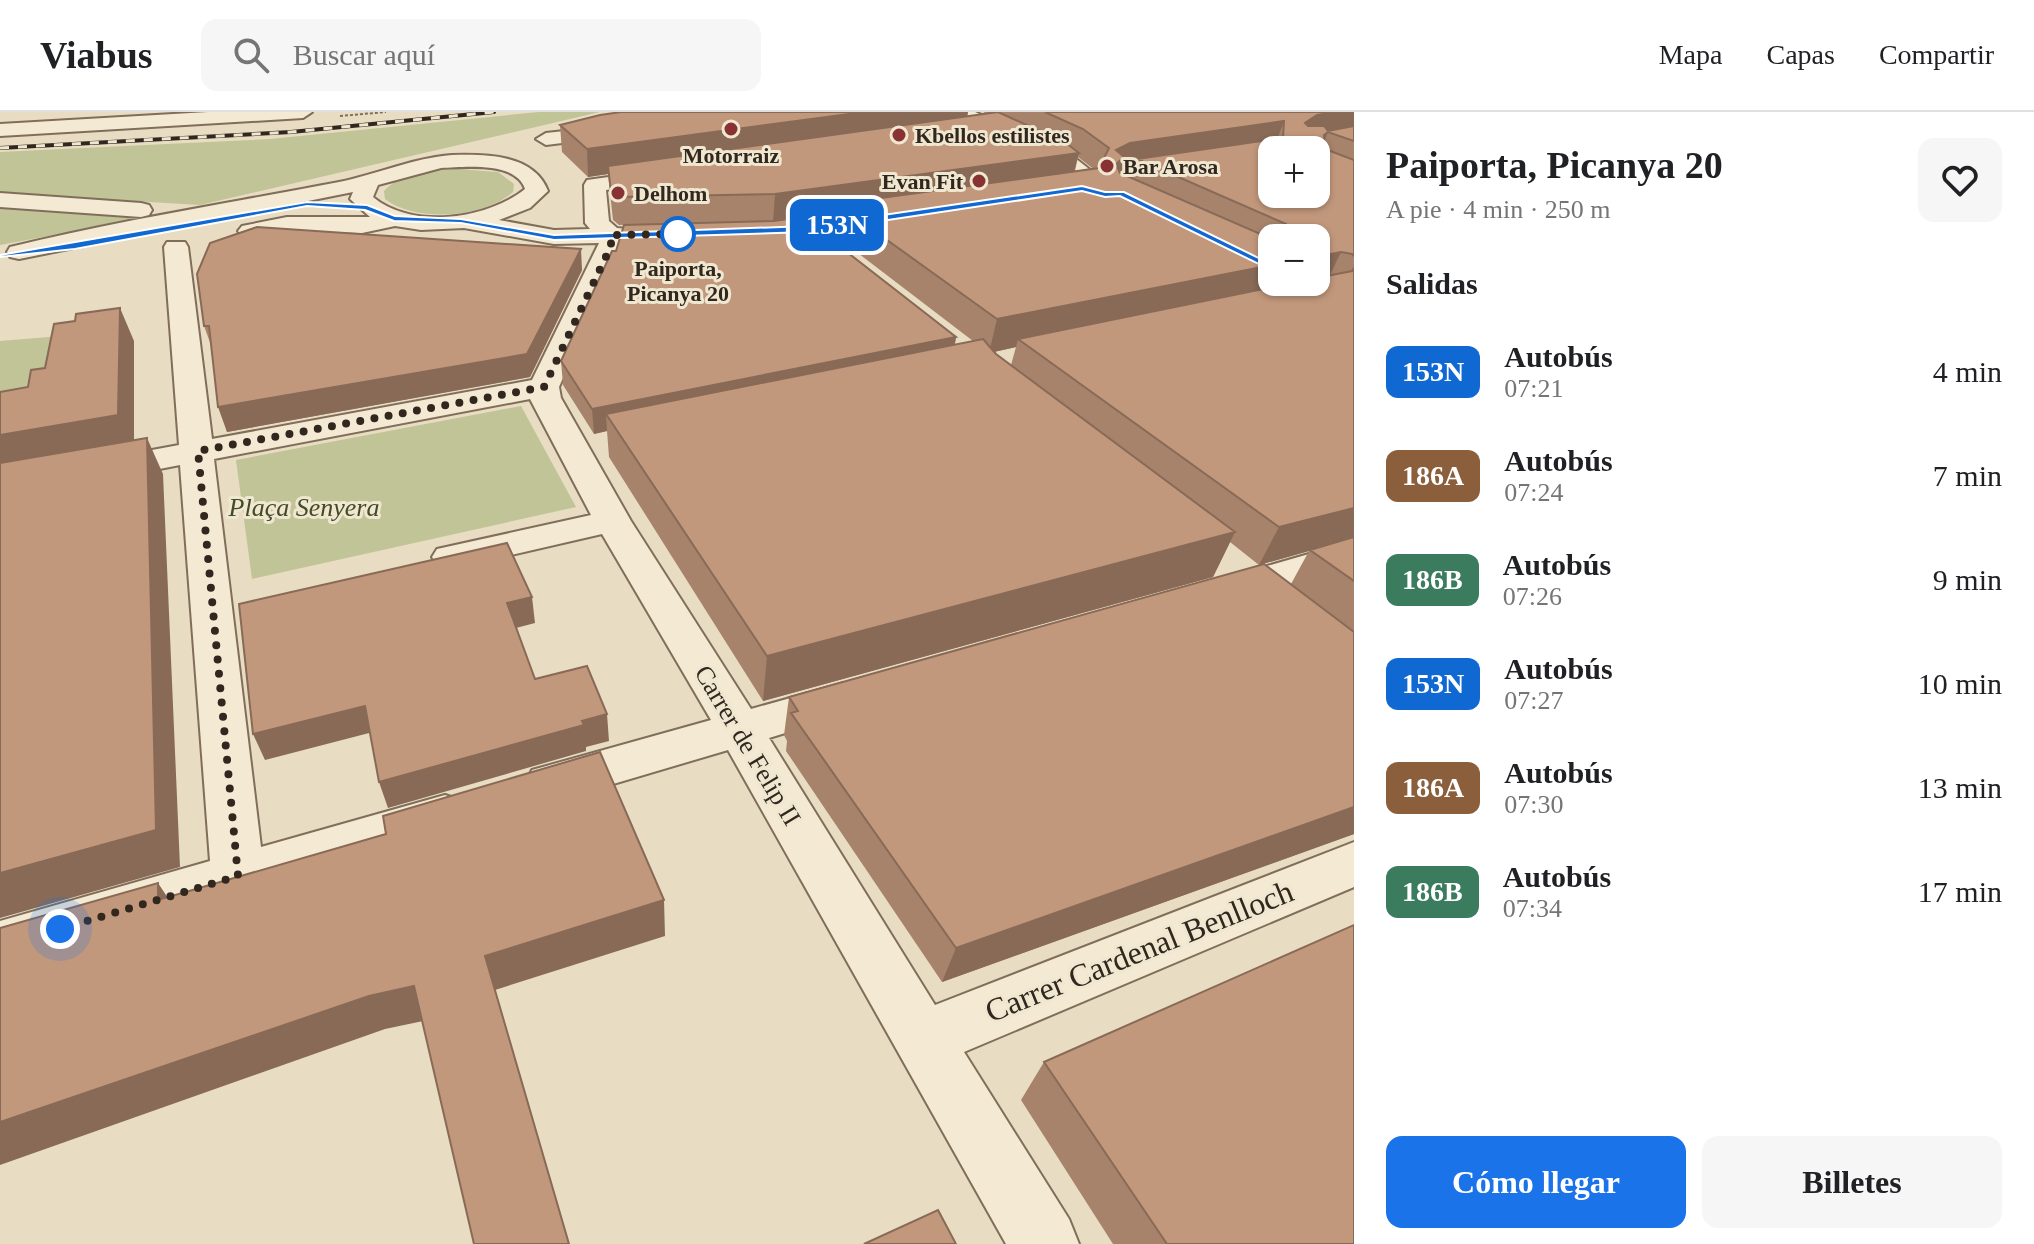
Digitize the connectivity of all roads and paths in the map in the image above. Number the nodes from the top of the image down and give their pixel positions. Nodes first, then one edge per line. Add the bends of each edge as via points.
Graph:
1 (303, 112) edge
2 (238, 115) edge
3 (631, 120) edge
4 (962, 122) edge
5 (0, 130) edge
6 (462, 161) junction
7 (516, 168) junction
8 (687, 172) edge
9 (368, 183) junction
10 (1089, 185) edge
11 (0, 200) edge
12 (529, 200) junction
13 (367, 207) junction
14 (195, 213) junction
15 (916, 213) edge
16 (394, 219) junction
17 (461, 221) junction
18 (808, 229) junction
19 (729, 233) edge
20 (233, 235) edge
21 (621, 235) junction
22 (830, 246) edge
23 (176, 247) dead end
24 (9, 253) edge
25 (544, 387) junction
26 (198, 451) junction
27 (0, 489) edge
28 (613, 521) junction
29 (1354, 553) edge
30 (1215, 555) edge
31 (413, 565) edge
32 (1269, 597) junction
33 (1175, 605) edge
34 (882, 688) edge
35 (739, 728) junction
36 (1354, 864) edge
37 (238, 876) junction
38 (0, 946) edge
39 (924, 1039) junction
40 (1044, 1244) edge

1 - 2 street
2 - 5 street
3 - 6 street via 516,142
3 - 7 street via 546,139
4 - 10 street via 995,128 1068,162
6 - 7 street
6 - 9 street via 402,169
7 - 12 street via 536,182 537,191
8 - 21 street via 595,185 597,223
9 - 13 street via 361,199
9 - 14 street
11 - 14 street
12 - 17 street
12 - 21 street via 553,221
13 - 16 street
13 - 24 street via 281,207 75,246
14 - 24 street
15 - 18 street
16 - 17 street
16 - 20 street via 354,226 287,224
17 - 21 street via 554,237
18 - 19 street
18 - 22 street
21 - 25 street
23 - 26 street
25 - 26 street
25 - 28 street, Carrer de Felip II via 545,398 588,448
26 - 27 street
26 - 37 street via 229,606
28 - 31 street
28 - 35 street, Carrer de Felip II
29 - 32 street
30 - 32 street
32 - 33 street
34 - 35 street
35 - 37 street
35 - 39 street, Carrer de Felip II
36 - 39 street, Carrer Cardenal Benlloch
37 - 38 street
39 - 40 street, Carrer de Felip II

